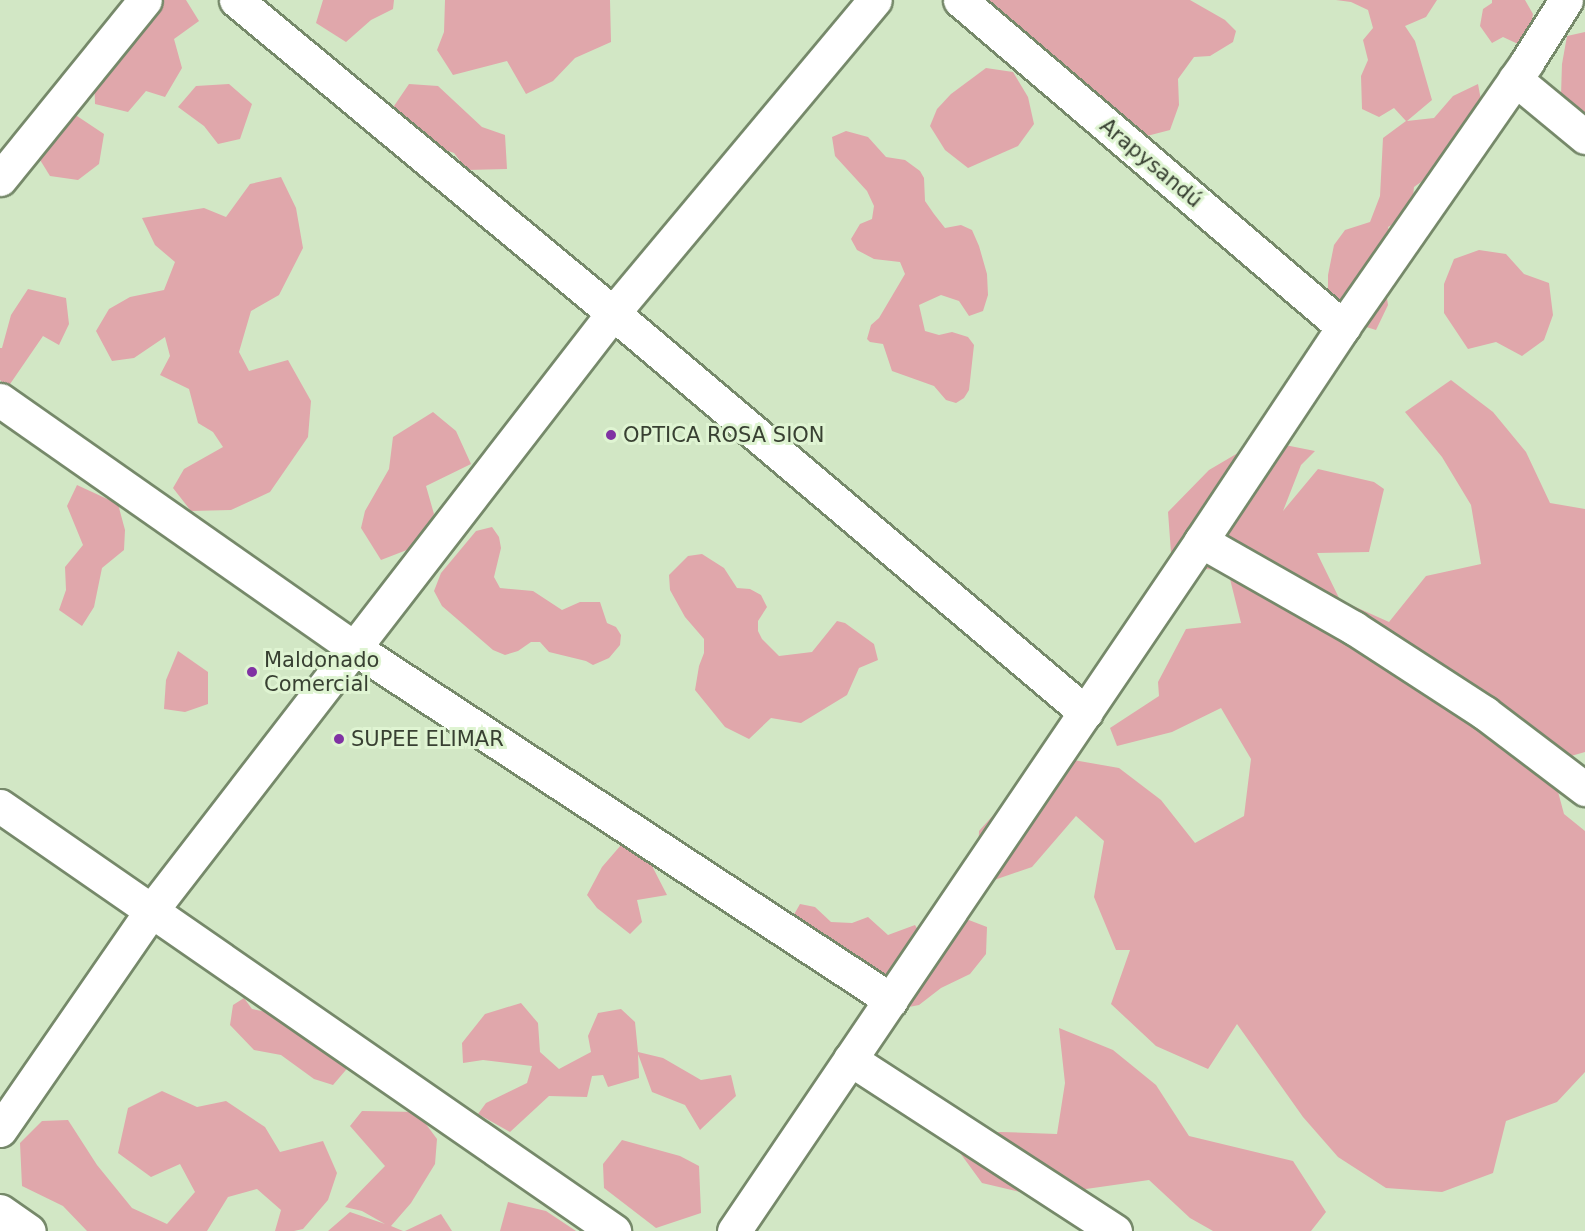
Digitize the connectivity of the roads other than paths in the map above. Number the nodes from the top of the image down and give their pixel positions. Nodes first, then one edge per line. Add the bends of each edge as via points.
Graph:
1 (145, 0) edge
2 (236, 0) edge
3 (875, 0) edge
4 (960, 0) edge
5 (1566, 0) edge
6 (1515, 80) junction
7 (1585, 137) edge
8 (0, 179) edge
9 (613, 313) junction
10 (1343, 327) junction
11 (0, 400) edge
12 (1201, 541) junction
13 (356, 649) junction
14 (1086, 713) junction
15 (1585, 789) edge
16 (0, 806) edge
17 (151, 911) junction
18 (891, 1000) junction
19 (850, 1059) junction
20 (0, 1130) edge
21 (0, 1211) edge
22 (29, 1231) edge
23 (614, 1231) edge
24 (734, 1231) edge
25 (1115, 1231) edge

1 - 8 street
2 - 9 street
3 - 9 street
4 - 10 street, Arapysandú
5 - 6 street
6 - 7 street
6 - 10 street
9 - 13 street
9 - 14 street
10 - 12 street
11 - 13 street
12 - 14 street
12 - 15 street via 1354,628 1485,713
13 - 17 street
13 - 18 street
14 - 18 street
16 - 17 street
17 - 20 street
17 - 23 street
18 - 19 street
19 - 24 street
19 - 25 street
21 - 22 street

